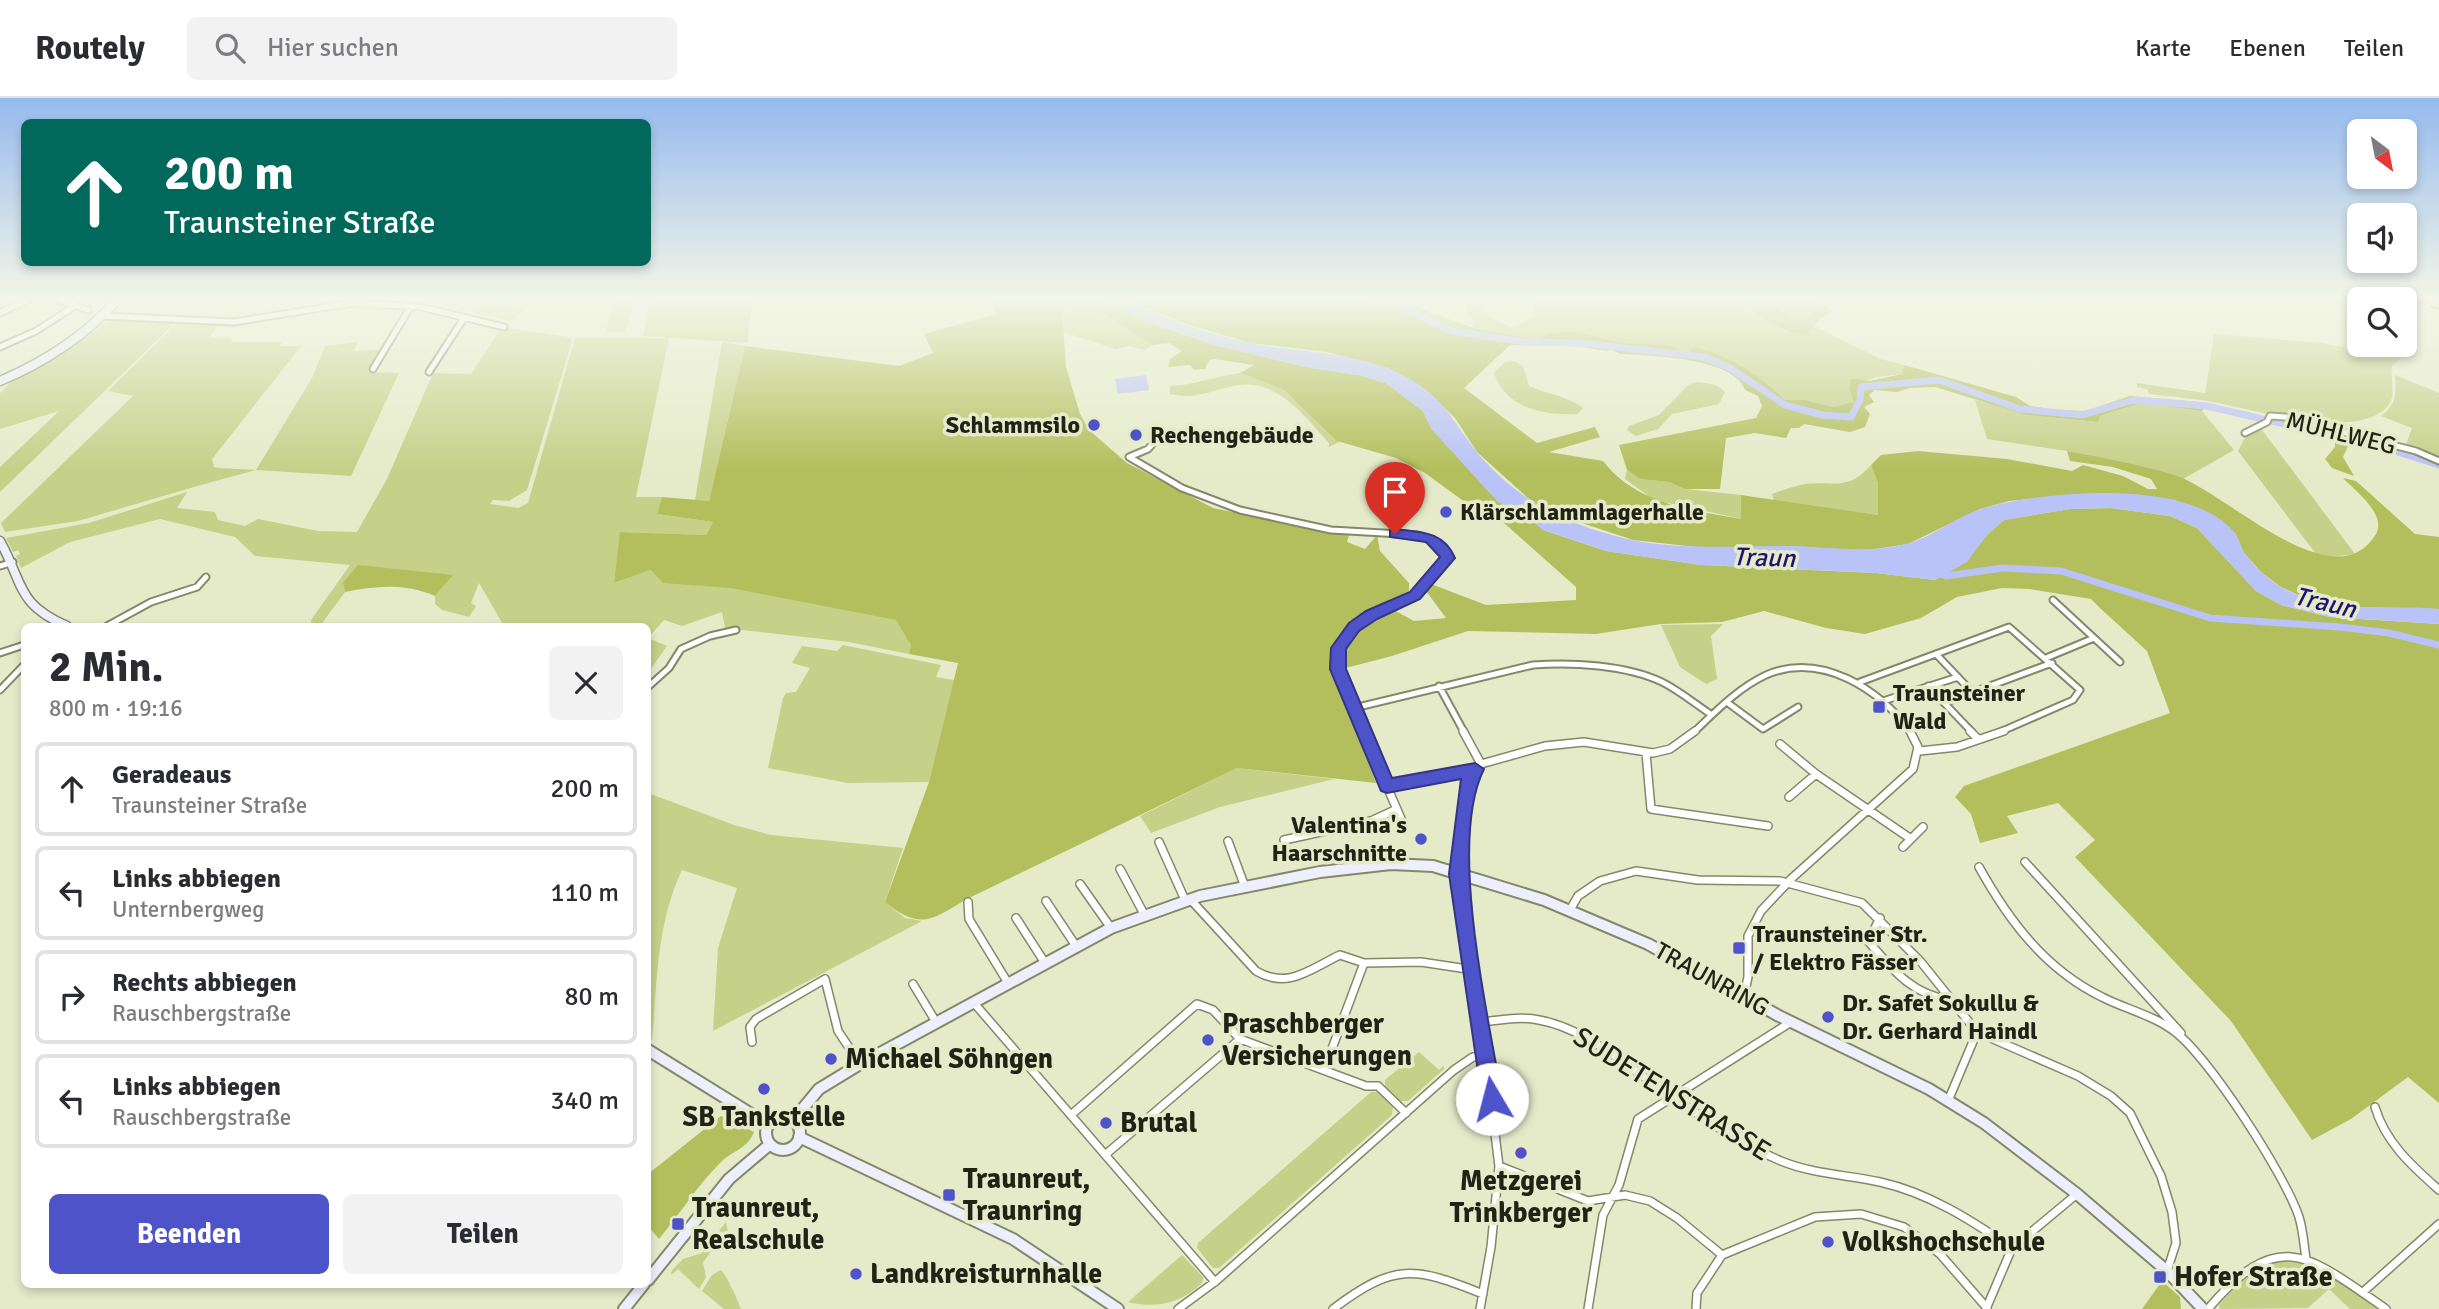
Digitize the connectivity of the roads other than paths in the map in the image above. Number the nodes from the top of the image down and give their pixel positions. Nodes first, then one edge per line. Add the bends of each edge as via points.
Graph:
1 (50, 357) edge
2 (381, 357) edge
3 (439, 357) edge
4 (373, 369) dead end
5 (429, 372) dead end
6 (0, 382) edge
7 (2245, 433) dead end
8 (1157, 439) dead end
9 (2439, 461) edge
10 (0, 541) edge
11 (13, 562) junction
12 (0, 566) edge
13 (206, 577) dead end
14 (2053, 600) dead end
15 (58, 623) edge
16 (112, 623) edge
17 (736, 631) dead end
18 (2094, 638) junction
19 (21, 646) edge
20 (0, 653) edge
21 (1936, 654) junction
22 (2049, 660) junction
23 (2120, 662) dead end
24 (21, 668) edge
25 (1958, 677) junction
26 (1860, 682) junction
27 (651, 684) edge
28 (1439, 686) junction
29 (1928, 686) junction
30 (0, 690) edge
31 (1972, 692) junction
32 (1883, 701) junction
33 (1728, 703) junction
34 (1944, 703) junction
35 (1798, 707) dead end
36 (1354, 708) junction
37 (1712, 715) junction
38 (1978, 739) junction
39 (1780, 744) dead end
40 (1920, 751) junction
41 (1646, 753) junction
42 (1478, 767) junction
43 (1816, 774) junction
44 (1387, 786) junction
45 (1789, 797) dead end
46 (1397, 808) junction
47 (1870, 811) junction
48 (1402, 821) dead end
49 (1768, 826) dead end
50 (1923, 827) dead end
51 (1911, 839) junction
52 (1284, 840) dead end
53 (1228, 841) dead end
54 (1159, 842) dead end
55 (1903, 847) dead end
56 (2025, 862) dead end
57 (1979, 867) dead end
58 (1120, 869) dead end
59 (1458, 874) junction
60 (1789, 883) junction
61 (1080, 884) dead end
62 (1244, 887) junction
63 (1188, 900) junction
64 (1046, 901) dead end
65 (968, 902) dead end
66 (1570, 910) junction
67 (1144, 914) junction
68 (1016, 918) dead end
69 (1880, 918) junction
70 (1111, 928) junction
71 (1076, 946) junction
72 (1045, 963) junction
73 (1364, 963) junction
74 (1474, 970) junction
75 (1008, 983) junction
76 (914, 984) dead end
77 (1744, 996) junction
78 (1950, 1000) junction
79 (973, 1002) junction
80 (936, 1022) junction
81 (1481, 1022) junction
82 (1791, 1022) junction
83 (1977, 1032) junction
84 (1240, 1039) junction
85 (2186, 1040) junction
86 (752, 1042) dead end
87 (651, 1052) edge
88 (1486, 1056) junction
89 (860, 1064) junction
90 (1324, 1070) junction
91 (1672, 1096) junction
92 (1948, 1101) junction
93 (2375, 1107) dead end
94 (1406, 1113) junction
95 (1071, 1115) junction
96 (795, 1118) junction
97 (769, 1125) junction
98 (799, 1137) junction
99 (769, 1145) junction
100 (1105, 1155) junction
101 (1499, 1166) junction
102 (2439, 1190) edge
103 (2077, 1194) junction
104 (1612, 1199) junction
105 (2439, 1224) edge
106 (2012, 1248) junction
107 (1722, 1255) junction
108 (2306, 1259) junction
109 (2167, 1271) junction
110 (651, 1276) edge
111 (1215, 1282) junction
112 (641, 1288) edge
113 (2363, 1292) junction
114 (1483, 1294) junction
115 (1986, 1308) edge
116 (624, 1309) edge
117 (1118, 1309) edge
118 (1178, 1309) edge
119 (1334, 1309) edge
120 (1480, 1309) edge
121 (1588, 1309) edge
122 (1696, 1309) edge
123 (2205, 1309) edge
124 (2385, 1309) edge

1 - 6 street
2 - 4 street
3 - 5 street
7 - 9 street, MÜHLWEG via 2269,419 2315,423
8 - 36 street via 1148,449 1129,457 1211,502 1346,531 1423,536 1444,549 1446,562 1415,595 1363,620 1341,642 1338,669
10 - 11 street
11 - 12 street
11 - 15 street via 30,607
13 - 16 street via 197,587 151,602
14 - 18 street
17 - 27 street via 681,649
18 - 22 street
18 - 23 street
19 - 20 street
21 - 22 street via 2009,627
21 - 25 street
21 - 26 street
22 - 31 street
22 - 38 street via 2077,686 2079,695
24 - 30 street
25 - 29 street
25 - 31 street
26 - 32 street
26 - 33 street via 1838,673 1801,668 1768,674
28 - 36 street
28 - 37 street via 1558,663 1650,677
28 - 42 street
29 - 32 street
29 - 34 street
31 - 34 street
32 - 40 street via 1914,735
33 - 35 street via 1763,729
33 - 37 street
34 - 38 street
36 - 44 street
37 - 41 street via 1670,750
38 - 40 street via 1941,752
39 - 43 street
40 - 47 street via 1916,765
41 - 42 street via 1583,742 1521,753
41 - 49 street via 1651,809
42 - 44 street
42 - 59 street via 1467,784
43 - 45 street
43 - 47 street
44 - 46 street
46 - 48 street
46 - 52 street via 1371,821
47 - 51 street
47 - 60 street
50 - 51 street
51 - 55 street
53 - 62 street
54 - 63 street
56 - 85 street
57 - 85 street via 2011,923 2057,968 2091,992 2151,1018
58 - 67 street
59 - 62 street, TRAUNRING via 1423,864 1391,864
59 - 66 street, TRAUNRING
59 - 74 street
60 - 66 street via 1698,880 1636,871 1600,881 1578,896
60 - 69 street via 1854,900
60 - 77 street via 1751,925 1745,949 1748,983
61 - 70 street
62 - 63 street, TRAUNRING
63 - 67 street, TRAUNRING
63 - 73 street via 1266,977 1296,979 1340,955
64 - 71 street
65 - 75 street via 970,919
66 - 77 street, TRAUNRING via 1648,944
67 - 70 street, TRAUNRING
68 - 72 street
69 - 78 street
69 - 78 street via 1868,942 1909,985 1930,999
70 - 71 street, TRAUNRING
71 - 72 street, TRAUNRING
72 - 75 street, TRAUNRING
73 - 74 street via 1421,962
73 - 90 street
74 - 81 street
75 - 79 street, TRAUNRING
76 - 80 street
77 - 82 street, TRAUNRING
78 - 83 street
79 - 80 street, TRAUNRING
79 - 95 street
80 - 89 street, TRAUNRING
81 - 88 street
81 - 91 street, SUDETENSTRASSE via 1531,1018 1564,1028 1605,1049
82 - 91 street
82 - 92 street, TRAUNRING
83 - 92 street
83 - 109 street via 2093,1083 2130,1113 2161,1176 2172,1212 2176,1243
84 - 90 street
84 - 95 street via 1213,1010 1197,1004
84 - 100 street
85 - 108 street via 2259,1147 2297,1213
86 - 89 street via 750,1027 755,1019 825,979 838,1031
87 - 97 street
88 - 94 street via 1465,1061
88 - 101 street
89 - 96 street, TRAUNRING via 820,1090
90 - 94 street via 1378,1086
91 - 104 street via 1646,1111 1633,1127
91 - 106 street, SUDETENSTRASSE via 1768,1155 1813,1171 1921,1194 1965,1215
92 - 103 street, TRAUNRING
93 - 102 street via 2381,1129
94 - 111 street
95 - 100 street
96 - 97 street via 782,1116
96 - 98 street
97 - 99 street via 765,1135
98 - 99 street via 784,1149
98 - 117 street via 1013,1239
99 - 110 street via 729,1179
100 - 111 street
101 - 104 street via 1588,1201
101 - 114 street
103 - 106 street
103 - 109 street, TRAUNRING
104 - 107 street via 1633,1196 1663,1210
104 - 121 street via 1603,1215
105 - 113 street
106 - 115 street
107 - 115 street via 1815,1217 1861,1214 1904,1227 1940,1254
107 - 122 street via 1697,1293
108 - 113 street
108 - 123 street via 2263,1257 2237,1275
109 - 123 street, TRAUNRING
111 - 118 street
112 - 116 street
113 - 124 street
114 - 119 street via 1410,1270 1389,1273
114 - 120 street

